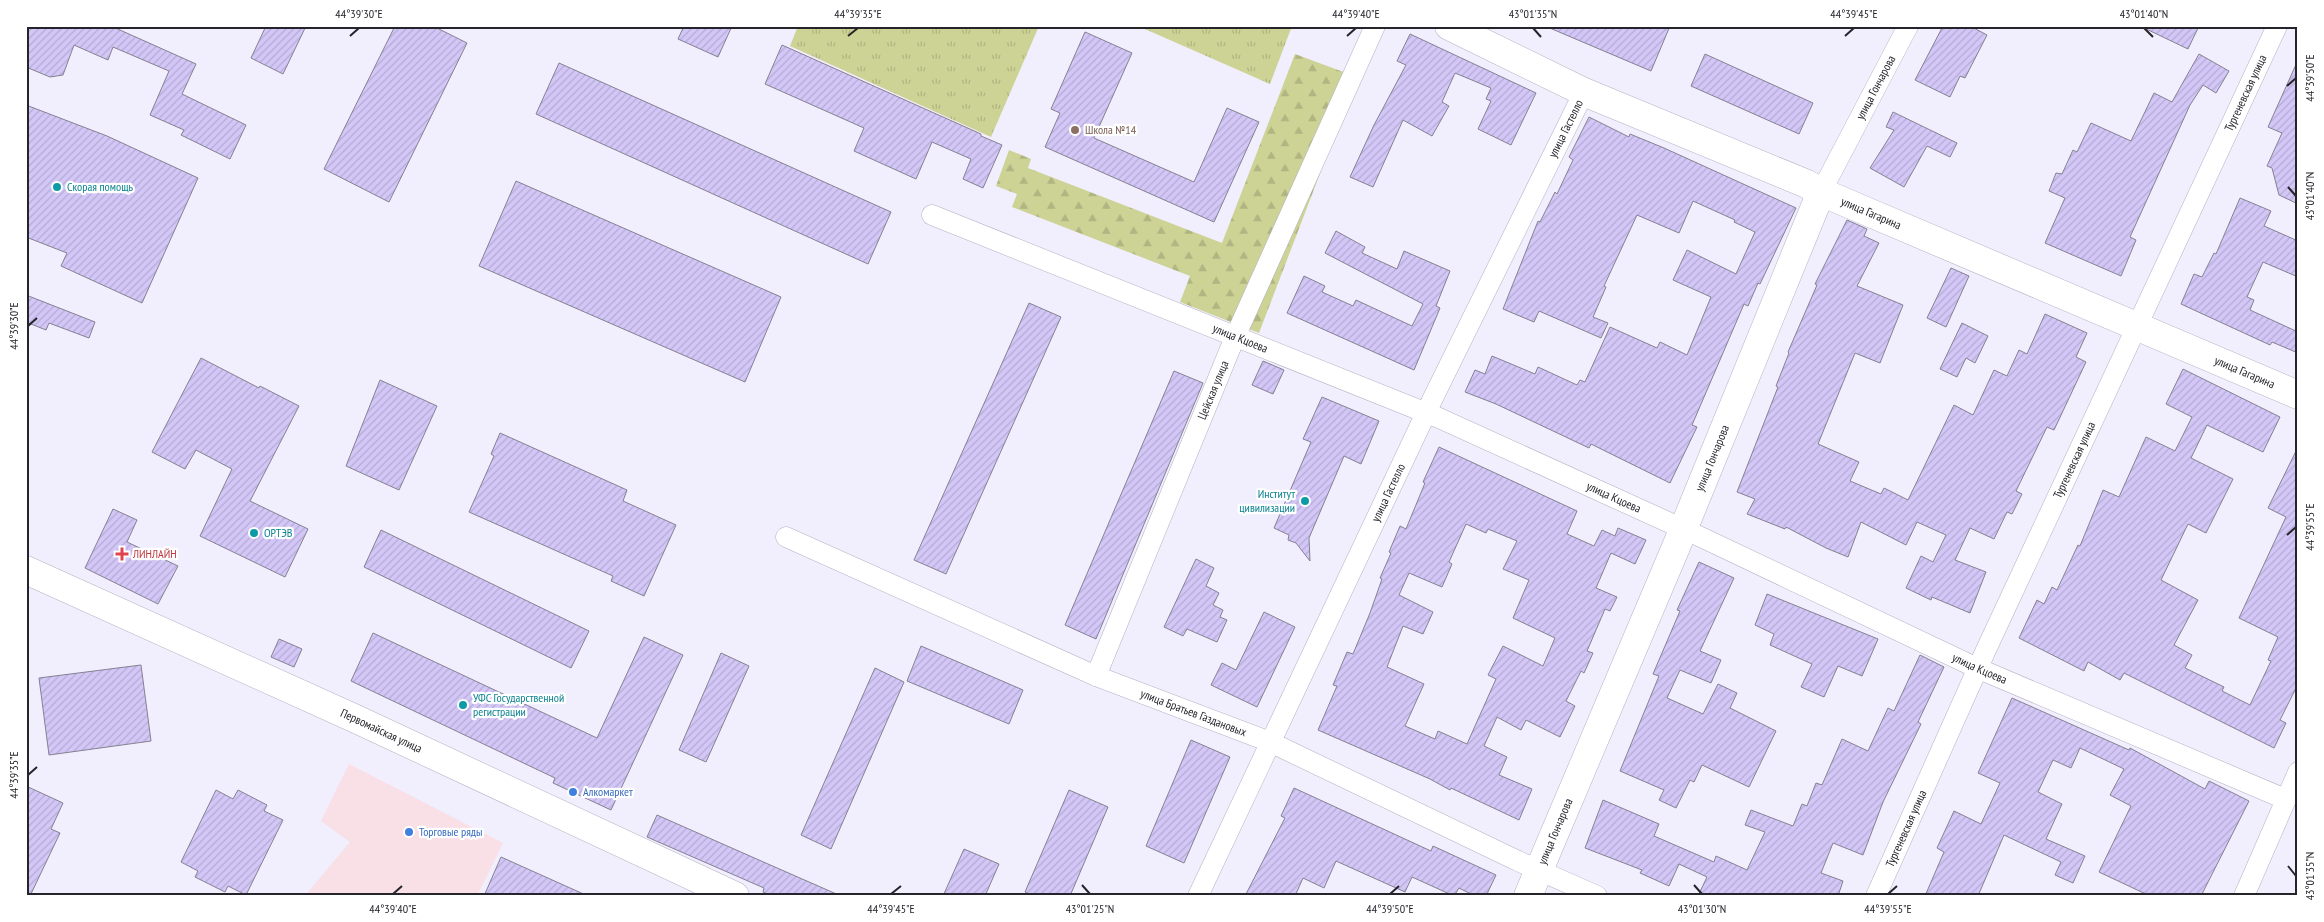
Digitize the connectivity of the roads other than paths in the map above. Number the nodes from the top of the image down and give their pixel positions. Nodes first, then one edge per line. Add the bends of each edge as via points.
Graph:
1 (1375, 26) edge
2 (1448, 26) edge
3 (1908, 26) edge
4 (2277, 26) edge
5 (1584, 92) junction
6 (1821, 192) junction
7 (932, 215) dead end
8 (2137, 326) junction
9 (1235, 337) junction
10 (2298, 395) edge
11 (1426, 413) junction
12 (1682, 530) junction
13 (786, 537) dead end
14 (26, 570) edge
15 (1978, 668) junction
16 (1096, 676) junction
17 (1270, 742) junction
18 (2298, 772) edge
19 (2285, 799) junction
20 (1539, 869) junction
21 (735, 896) edge
22 (1198, 896) edge
23 (1528, 896) edge
24 (1597, 896) edge
25 (1876, 896) edge
26 (2244, 896) edge

1 - 9 street, Цейская улица
2 - 5 street, улица Гагарина
3 - 6 street, улица Гончарова
4 - 8 street, Тургеневская улица
5 - 6 street, улица Гагарина
5 - 11 street, улица Гастелло
6 - 8 street, улица Гагарина
6 - 12 street, улица Гончарова
7 - 9 street, улица Кцоева
8 - 10 street, улица Гагарина
8 - 15 street, Тургеневская улица
9 - 11 street, улица Кцоева
9 - 16 street, Цейская улица
11 - 12 street, улица Кцоева
11 - 17 street, улица Гастелло
12 - 15 street, улица Кцоева
12 - 20 street, улица Гончарова
13 - 16 street, улица Братьев Газдановых
14 - 21 street, Первомайская улица
15 - 19 street, улица Кцоева
15 - 25 street, Тургеневская улица
16 - 17 street, улица Братьев Газдановых
17 - 20 street, улица Братьев Газдановых
17 - 22 street, улица Гастелло
18 - 19 street
19 - 26 street
20 - 23 street, улица Гончарова
20 - 24 street, улица Братьев Газдановых

